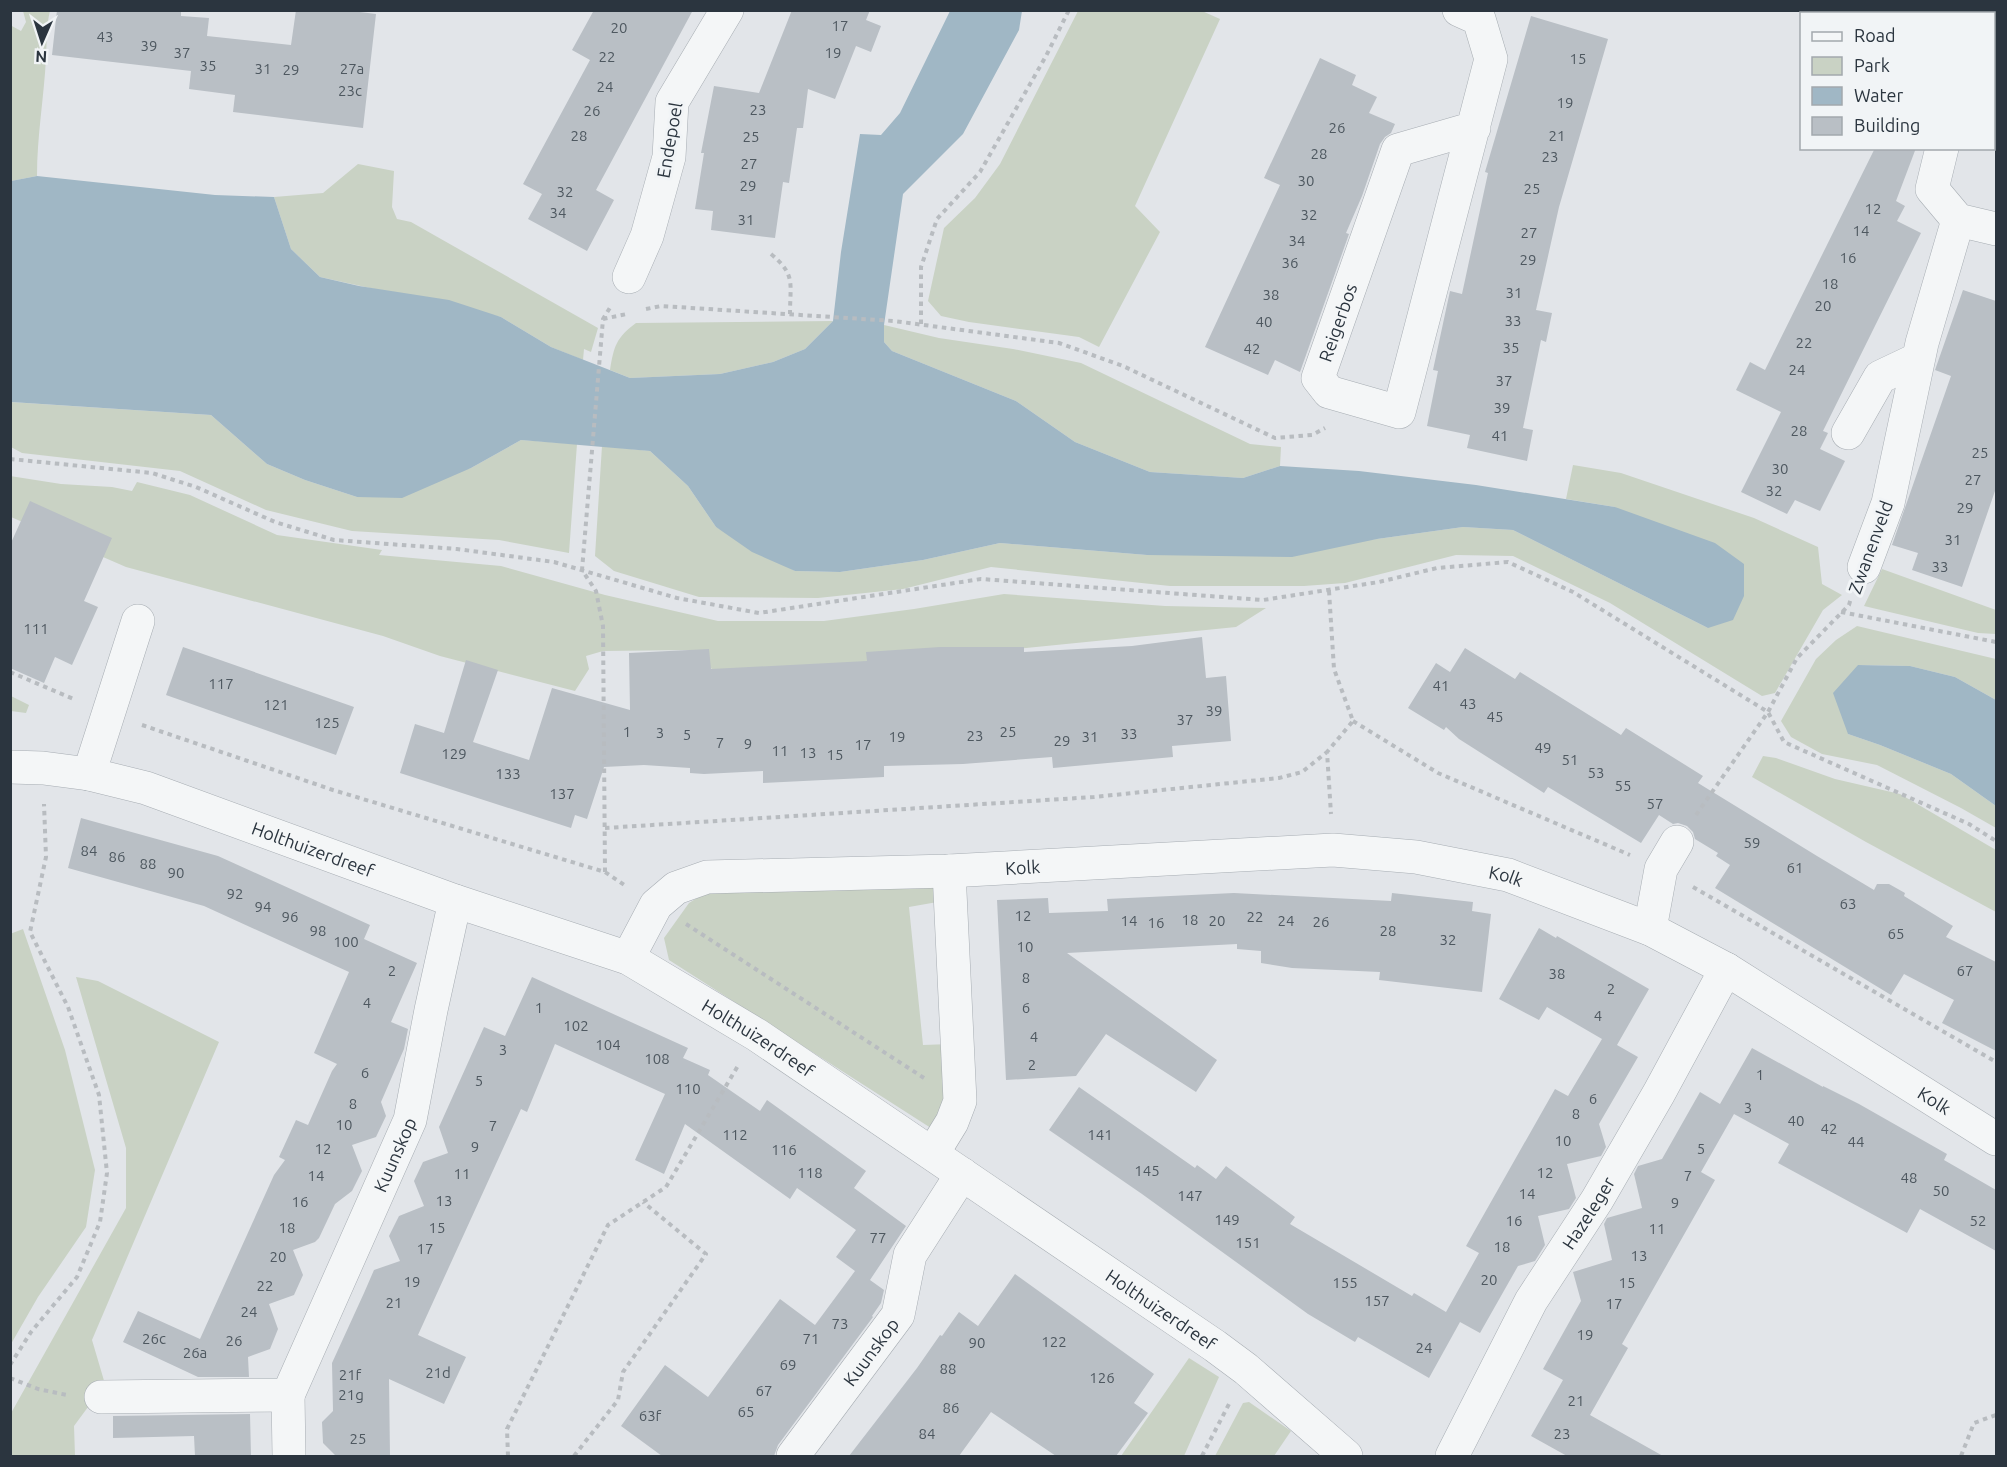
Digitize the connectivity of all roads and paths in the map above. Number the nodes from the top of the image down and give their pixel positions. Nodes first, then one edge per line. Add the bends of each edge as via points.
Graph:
1 (727, 10) edge
2 (1069, 10) edge
3 (1459, 10) edge
4 (1474, 128) junction
5 (1942, 150) edge
6 (1958, 220) junction
7 (1996, 229) edge
8 (771, 254) dead end
9 (629, 277) joint
10 (790, 314) junction
11 (603, 319) junction
12 (921, 324) junction
13 (1918, 359) junction
14 (1349, 398) junction
15 (1848, 433) dead end
16 (10, 459) edge
17 (1864, 567) joint
18 (582, 570) junction
19 (1329, 591) junction
20 (1841, 612) junction
21 (138, 621) dead end
22 (1996, 642) edge
23 (10, 672) edge
24 (1768, 712) junction
25 (108, 713) junction
26 (1327, 752) junction
27 (10, 767) edge
28 (44, 768) junction
29 (89, 774) junction
30 (605, 828) junction
31 (1996, 841) edge
32 (1677, 842) joint
33 (1333, 850) junction
34 (949, 871) junction
35 (605, 872) junction
36 (456, 901) junction
37 (656, 905) junction
38 (1650, 929) junction
39 (628, 958) junction
40 (1726, 969) junction
41 (757, 1035) junction
42 (960, 1101) junction
43 (1996, 1139) edge
44 (933, 1153) junction
45 (962, 1174) junction
46 (643, 1202) junction
47 (10, 1365) edge
48 (1246, 1369) junction
49 (10, 1378) edge
50 (288, 1395) junction
51 (101, 1397) joint
52 (1996, 1415) edge
53 (288, 1456) edge
54 (508, 1456) edge
55 (574, 1456) edge
56 (793, 1456) edge
57 (1202, 1456) edge
58 (1346, 1456) edge
59 (1452, 1456) edge
60 (1961, 1456) edge

1 - 9 street, Endepoel via 672,102 669,157 647,236
2 - 12 path via 980,172 937,219 921,267
3 - 4 street, Reigerbos via 1479,19 1491,59
4 - 14 street, Reigerbos via 1399,412
4 - 14 street, Reigerbos via 1398,150 1318,378 1329,392
5 - 6 street via 1932,189
6 - 7 street
6 - 13 street, Zwanenveld
8 - 10 path via 785,266 791,279
9 - 11 path
10 - 11 path via 661,306
10 - 12 path
11 - 18 path
12 - 14 path via 1059,343 1123,366 1275,438 1312,435 1332,424
13 - 15 street via 1880,377
13 - 17 street, Zwanenveld via 1888,503
16 - 18 path via 152,473 196,487 275,522 334,540 457,549 554,562
17 - 20 path, Zwanenveld via 1849,606
18 - 19 path via 677,598 759,614 981,579 1263,600
18 - 30 path via 596,591 603,626
19 - 24 path via 1437,568 1508,562 1573,592
19 - 26 path via 1334,669 1353,721
20 - 22 path
20 - 24 path, Zwanenveld via 1797,658
21 - 25 street
23 - 25 path
24 - 31 path via 1784,742 1969,824
24 - 32 path, Zwanenveld
25 - 29 street
25 - 35 path via 333,790
26 - 30 path via 1302,772 1279,778 1094,798
26 - 33 path
27 - 28 street, Holthuizerdreef
28 - 29 street, Holthuizerdreef
28 - 47 path via 46,857 30,932 68,1007 99,1095 107,1173 100,1222 77,1277 31,1332
29 - 36 street, Holthuizerdreef via 146,788
30 - 35 path
32 - 38 street via 1661,869
33 - 34 street, Kolk
33 - 38 street, Kolk via 1416,857 1508,875
34 - 37 street, Kolk via 707,877 676,888
34 - 42 street
35 - 37 path
36 - 39 street, Holthuizerdreef
36 - 50 street, Kuunskop via 410,1120
37 - 39 street, Kolk
37 - 42 path
38 - 40 street, Kolk
39 - 41 street, Holthuizerdreef
40 - 43 street, Kolk
40 - 59 street, Hazeleger via 1597,1200 1531,1301
41 - 44 street, Holthuizerdreef
41 - 46 path via 666,1187
42 - 44 street
44 - 45 street, Holthuizerdreef
45 - 48 street, Holthuizerdreef
45 - 56 street, Kuunskop via 910,1255 898,1315
46 - 54 path via 608,1225 507,1429
46 - 55 path via 706,1254 623,1372 618,1400
48 - 57 path
48 - 58 street, Holthuizerdreef
49 - 51 path via 82,1399
50 - 51 street
50 - 53 street, Kuunskop
52 - 60 path via 1974,1423

